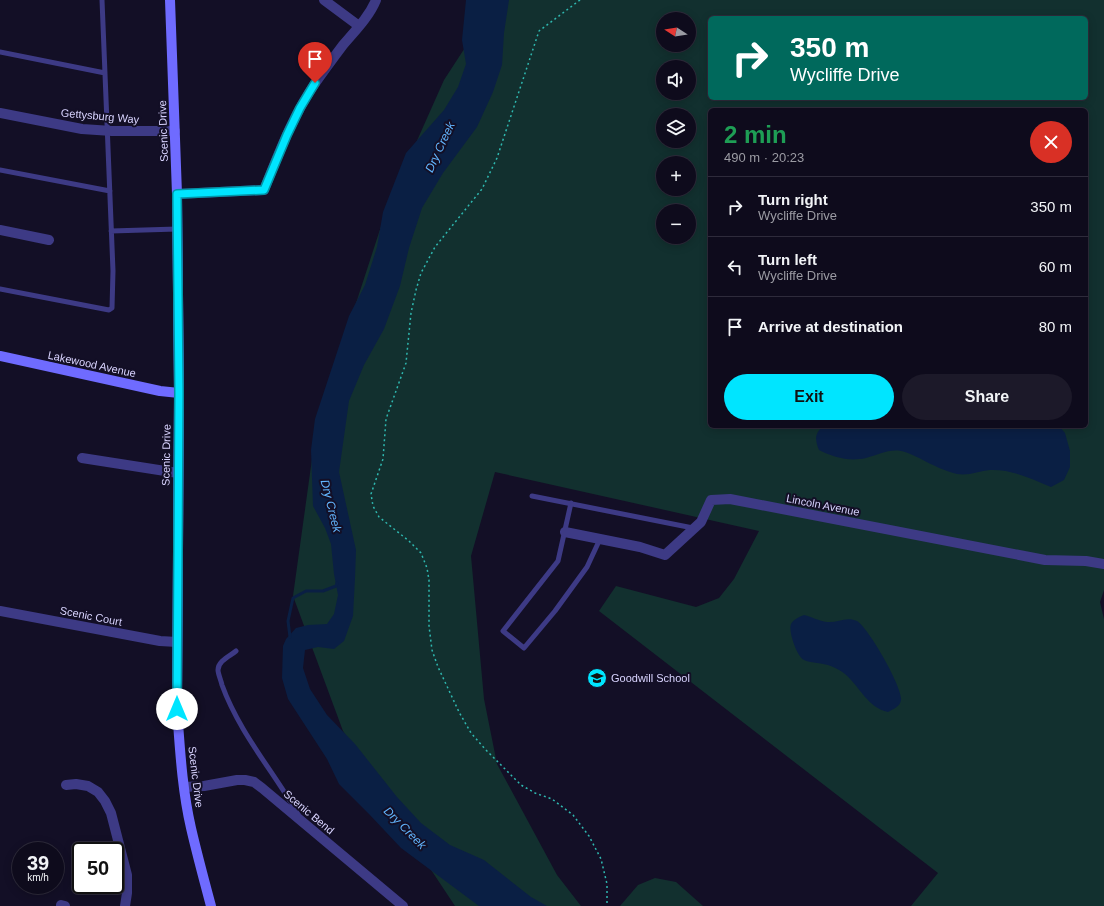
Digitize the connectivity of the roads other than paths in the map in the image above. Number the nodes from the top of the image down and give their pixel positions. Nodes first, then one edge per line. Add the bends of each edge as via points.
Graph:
1 (102, 0) edge
2 (170, 0) edge
3 (324, 0) edge
4 (376, 0) edge
5 (359, 26) junction
6 (0, 52) edge
7 (105, 73) junction
8 (0, 113) edge
9 (107, 131) junction
10 (175, 131) junction
11 (0, 170) edge
12 (110, 191) junction
13 (177, 194) junction
14 (177, 229) junction
15 (0, 230) edge
16 (111, 231) junction
17 (49, 240) dead end
18 (0, 288) edge
19 (0, 356) edge
20 (179, 393) junction
21 (82, 458) dead end
22 (178, 473) junction
23 (532, 496) dead end
24 (571, 503) junction
25 (694, 528) junction
26 (565, 532) junction
27 (600, 539) junction
28 (1104, 564) edge
29 (0, 611) edge
30 (178, 642) junction
31 (236, 651) dead end
32 (66, 785) dead end
33 (184, 787) junction
34 (302, 822) junction
35 (125, 906) edge
36 (211, 906) edge
37 (403, 906) edge

1 - 7 lane
2 - 10 main road, Scenic Drive
3 - 5 street
4 - 5 street
5 - 13 street via 315,83 300,108 264,190
6 - 7 lane
7 - 9 lane
8 - 9 street, Gettysburg Way via 57,125
9 - 10 street, Gettysburg Way
9 - 12 lane
10 - 13 main road, Scenic Drive
11 - 12 lane
12 - 16 lane
13 - 14 main road, Scenic Drive
14 - 16 lane
14 - 20 main road, Scenic Drive
15 - 17 street
16 - 18 lane via 113,303 109,310
19 - 20 main road, Lakewood Avenue
20 - 22 main road, Scenic Drive
21 - 22 street
22 - 30 main road, Scenic Drive
23 - 24 lane
24 - 25 lane
24 - 26 lane
25 - 27 street, Lincoln Avenue via 665,555
25 - 28 street, Lincoln Avenue via 701,522 711,500 730,499 1045,560
26 - 27 street, Lincoln Avenue
26 - 27 lane via 558,561 503,631 524,648 587,567
29 - 30 street, Scenic Court via 160,642
30 - 33 main road, Scenic Drive via 177,709
31 - 34 lane via 219,664 218,670 227,696 238,720
32 - 35 street via 88,786 98,792 111,812 127,875
33 - 34 street, Scenic Bend via 237,780 254,782
33 - 36 main road, Scenic Drive via 191,828
34 - 37 street, Scenic Bend

